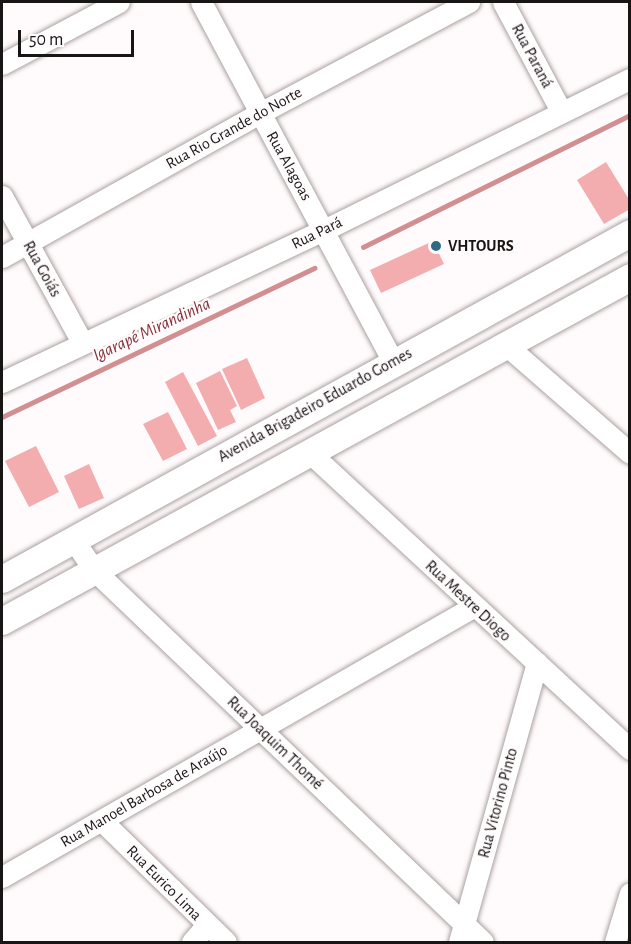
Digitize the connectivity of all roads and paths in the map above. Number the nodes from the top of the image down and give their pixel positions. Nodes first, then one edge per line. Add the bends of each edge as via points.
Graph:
1 (119, 2) edge
2 (201, 2) edge
3 (469, 2) edge
4 (503, 2) edge
5 (2, 64) edge
6 (630, 79) edge
7 (561, 111) junction
8 (260, 112) junction
9 (2, 196) edge
10 (324, 230) junction
11 (630, 233) edge
12 (28, 243) junction
13 (2, 257) edge
14 (630, 277) edge
15 (82, 342) junction
16 (506, 345) junction
17 (393, 362) junction
18 (2, 382) edge
19 (308, 451) junction
20 (630, 453) edge
21 (73, 539) junction
22 (94, 570) junction
23 (2, 579) edge
24 (473, 607) junction
25 (2, 621) edge
26 (537, 663) junction
27 (259, 729) junction
28 (630, 749) edge
29 (102, 821) junction
30 (2, 877) edge
31 (630, 893) edge
32 (206, 926) junction
33 (462, 933) edge
34 (192, 942) edge
35 (226, 942) edge
36 (483, 942) edge
37 (615, 942) edge

1 - 5 street
2 - 8 street, Rua Alagoas
3 - 8 street, Rua Rio Grande do Norte
4 - 7 street, Rua Paraná
6 - 7 street, Rua Pará
7 - 10 street, Rua Pará
8 - 10 street, Rua Alagoas
8 - 12 street, Rua Rio Grande do Norte
9 - 12 street, Rua Goiás
10 - 15 street, Rua Pará
10 - 17 street, Rua Alagoas
11 - 17 main road, Avenida Brigadeiro Eduardo Gomes
12 - 13 street, Rua Rio Grande do Norte
12 - 15 street, Rua Goiás
14 - 16 main road
15 - 18 street, Rua Pará
16 - 19 main road
16 - 20 street
17 - 21 main road, Avenida Brigadeiro Eduardo Gomes
19 - 22 main road
19 - 24 street, Rua Mestre Diogo
21 - 22 street, Rua Joaquim Thomé
21 - 23 main road, Avenida Brigadeiro Eduardo Gomes
22 - 25 main road
22 - 27 street, Rua Joaquim Thomé
24 - 26 street, Rua Mestre Diogo
24 - 27 street, Rua Manoel Barbosa de Araújo
26 - 28 street, Rua Mestre Diogo
26 - 33 street, Rua Vitorino Pinto
27 - 29 street, Rua Manoel Barbosa de Araújo
27 - 33 street, Rua Joaquim Thomé
29 - 30 street, Rua Manoel Barbosa de Araújo
29 - 32 street, Rua Eurico Lima
31 - 37 street
32 - 34 street
32 - 35 street, Rua Eurico Lima
33 - 36 street, Rua Joaquim Thomé

